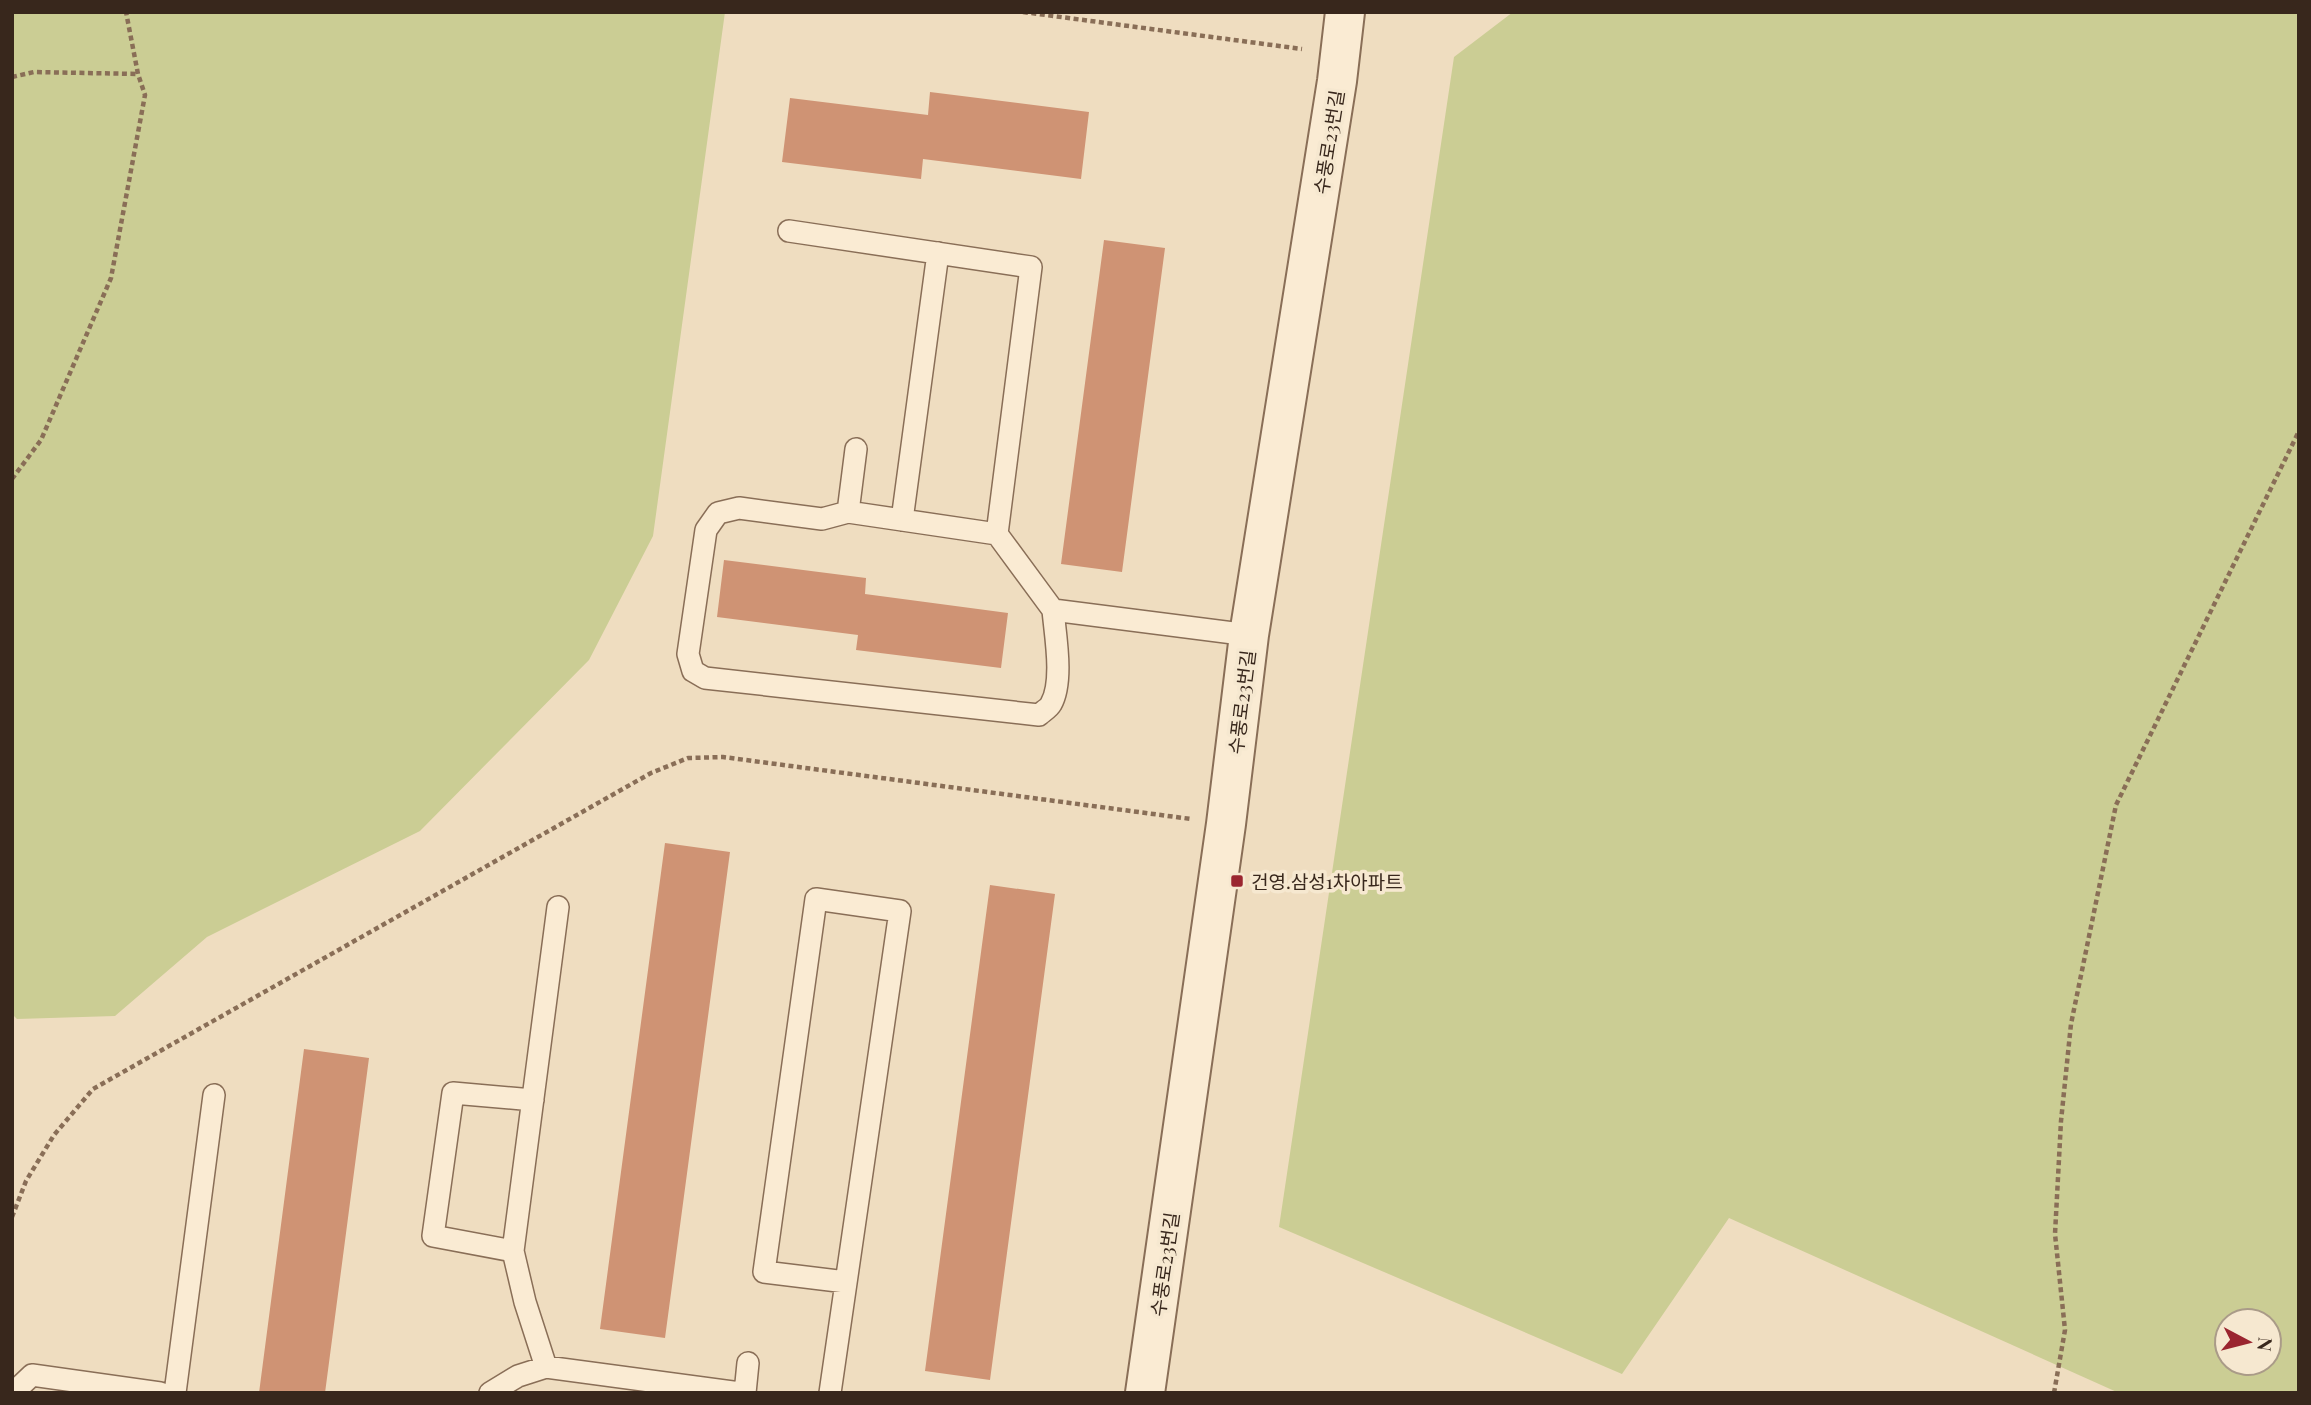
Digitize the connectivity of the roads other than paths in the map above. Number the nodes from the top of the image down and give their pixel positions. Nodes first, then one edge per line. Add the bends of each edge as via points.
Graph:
1 (1345, 12) edge
2 (789, 231) dead end
3 (938, 253) junction
4 (856, 449) dead end
5 (848, 512) junction
6 (902, 520) junction
7 (996, 534) junction
8 (1053, 610) junction
9 (1250, 635) junction
10 (558, 907) dead end
11 (214, 1095) dead end
12 (533, 1100) junction
13 (513, 1251) junction
14 (846, 1282) junction
15 (748, 1363) dead end
16 (546, 1367) junction
17 (83, 1387) edge
18 (732, 1392) edge
19 (13, 1393) edge
20 (160, 1393) edge
21 (174, 1393) edge
22 (490, 1393) edge
23 (830, 1393) edge
24 (1145, 1393) edge

1 - 9 street, 수풍로23번길
2 - 3 lane
3 - 6 lane
3 - 7 lane via 1031,267
4 - 5 lane
5 - 6 lane
5 - 8 lane via 822,519 739,508 718,513 706,530 688,653 693,671 705,678 1039,715 1051,704 1056,683
6 - 7 lane
7 - 8 lane
8 - 9 lane
9 - 24 street, 수풍로23번길
10 - 12 lane
11 - 21 lane
12 - 13 lane
12 - 13 lane via 453,1093 433,1236
13 - 16 lane
14 - 14 lane via 900,911 816,899 764,1272
14 - 23 lane
15 - 18 lane
16 - 18 lane
16 - 22 lane
17 - 19 lane via 32,1375
17 - 20 lane

